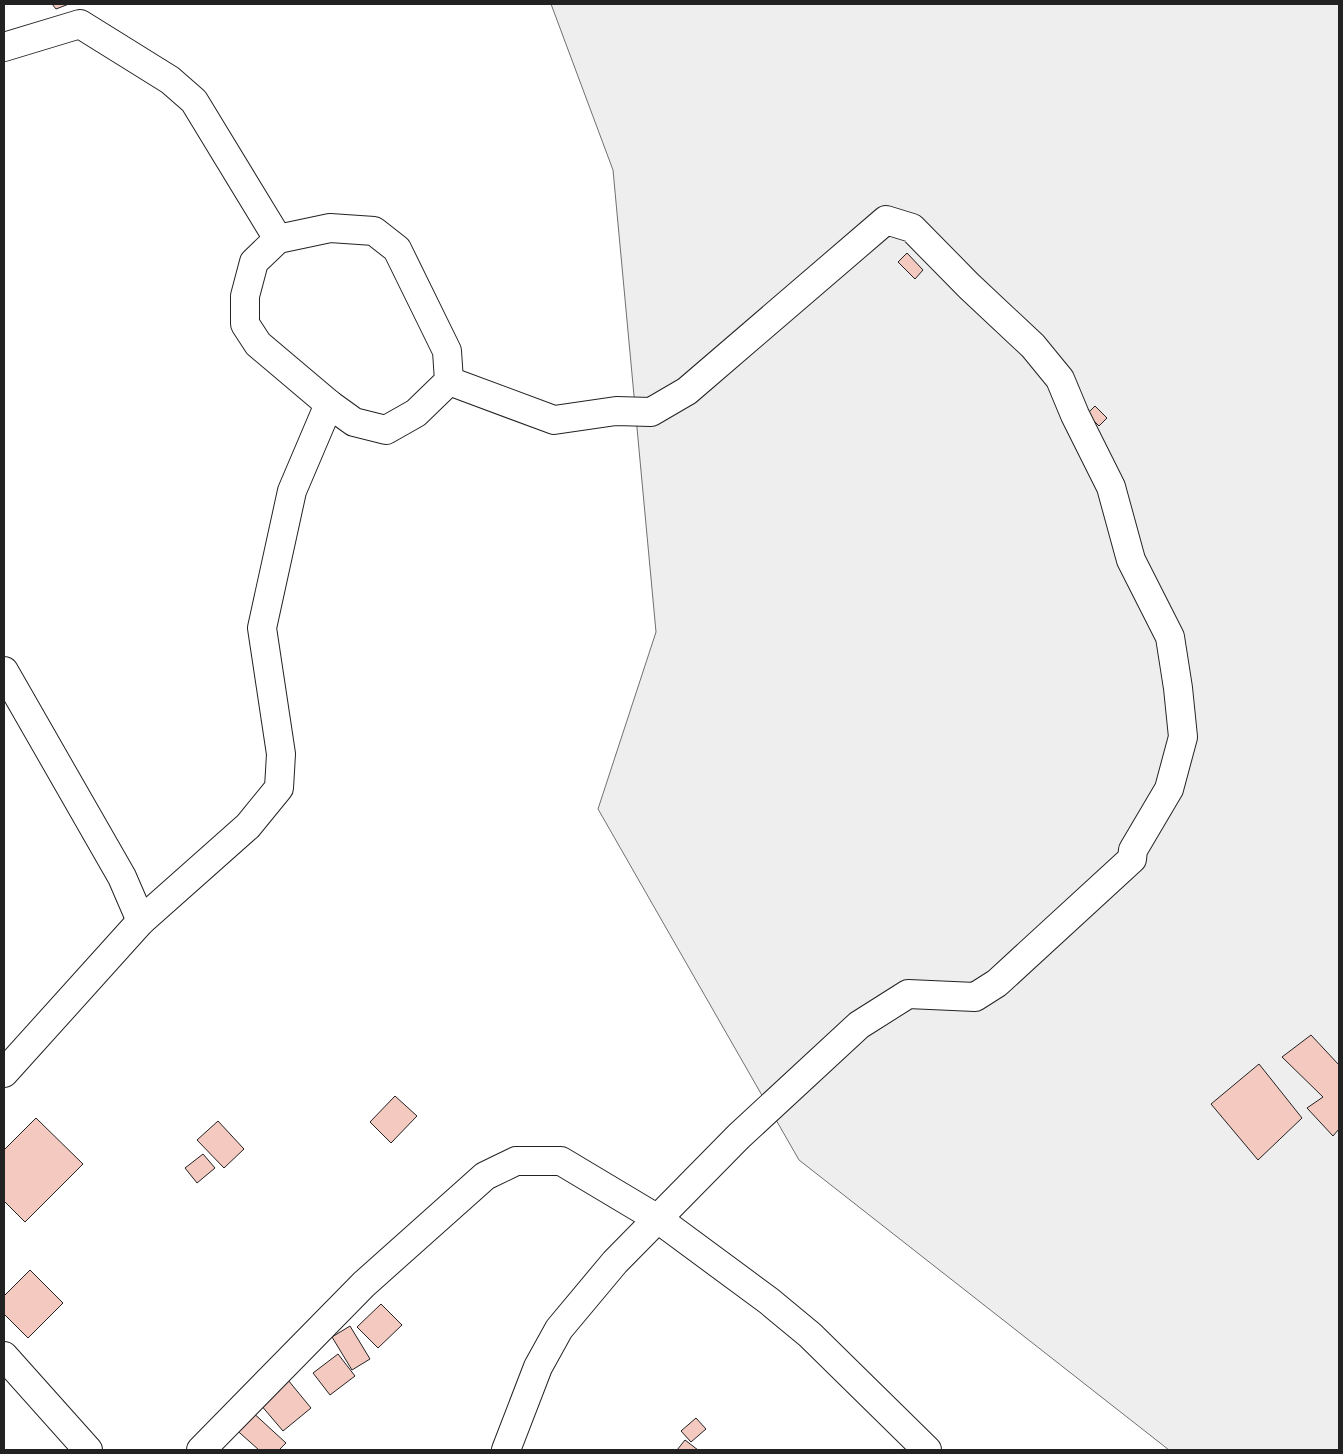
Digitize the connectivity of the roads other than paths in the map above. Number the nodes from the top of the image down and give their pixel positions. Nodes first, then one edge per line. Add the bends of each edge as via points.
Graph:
1 (4, 48) edge
2 (278, 239) junction
3 (449, 381) junction
4 (329, 404) junction
5 (4, 671) edge
6 (141, 922) junction
7 (4, 1073) edge
8 (658, 1219) junction
9 (4, 1356) edge
10 (88, 1450) edge
11 (200, 1450) edge
12 (506, 1450) edge
13 (927, 1450) edge

1 - 2 street via 80,24 170,80 194,101
2 - 3 street via 330,228 374,230 397,248 447,351
2 - 4 street via 254,262 245,296 245,324 258,344
3 - 4 street via 416,414 386,430 354,422
3 - 8 street via 554,420 616,411 651,412 687,392 886,220 912,228 1032,346 1060,379 1111,487 1131,560 1170,637 1183,737 1169,789 1133,850 1132,858 997,983 975,997 908,994 859,1025 738,1136
4 - 6 street via 292,491 262,628 281,754 279,788 248,826
5 - 6 street via 122,877
6 - 7 street
8 - 11 street via 562,1161 516,1161 485,1176 364,1284
8 - 12 street via 615,1262 559,1329 538,1367
8 - 13 street via 810,1335
9 - 10 street

